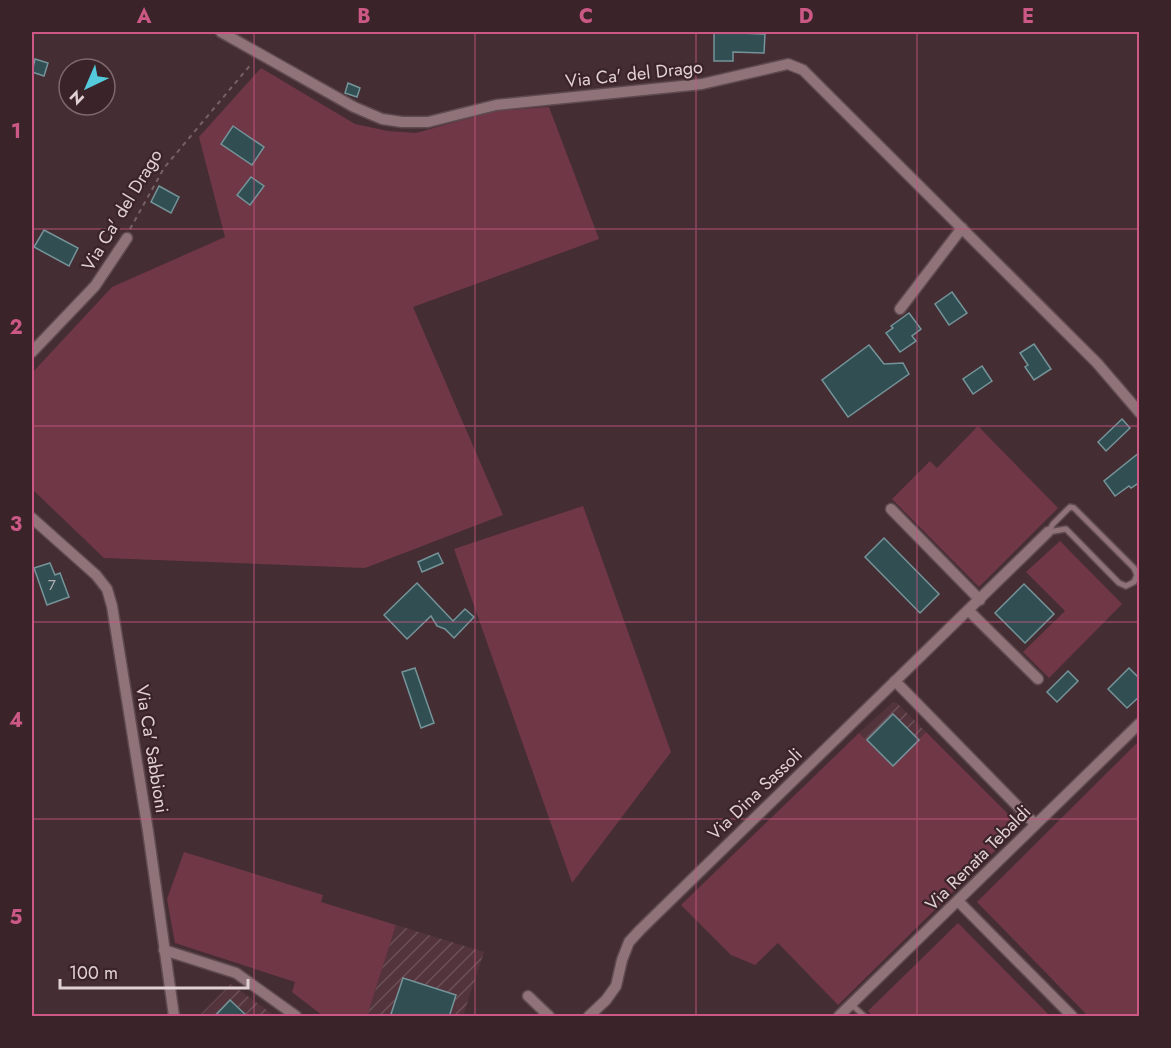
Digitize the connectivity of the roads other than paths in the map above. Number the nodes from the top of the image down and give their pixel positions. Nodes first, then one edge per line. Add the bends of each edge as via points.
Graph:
1 (221, 32) edge
2 (962, 228) junction
3 (127, 238) road end
4 (900, 309) dead end
5 (32, 352) edge
6 (1140, 412) edge
7 (891, 509) dead end
8 (32, 518) edge
9 (1048, 532) junction
10 (980, 600) junction
11 (969, 610) junction
12 (1038, 679) dead end
13 (895, 681) junction
14 (1140, 723) edge
15 (1035, 824) junction
16 (958, 901) junction
17 (164, 950) junction
18 (528, 996) dead end
19 (852, 1005) junction
20 (174, 1017) edge
21 (296, 1017) edge
22 (549, 1017) edge
23 (589, 1017) edge
24 (839, 1017) edge
25 (864, 1017) edge
26 (1072, 1017) edge

1 - 2 street, Via Ca' del Drago via 354,107 382,119 402,122 428,122 496,105 702,84 788,64 803,70
2 - 4 street
2 - 6 street, Via Ca' del Drago via 1097,363
3 - 5 street, Via Ca' del Drago via 95,286
7 - 10 street
8 - 17 street, Via Ca' Sabbioni via 96,575 112,606
9 - 9 lane, Via Dina Sassoli via 1065,529 1119,583 1126,586 1134,582 1134,568 1074,508 1065,511
9 - 10 street, Via Dina Sassoli
10 - 11 street, Via Dina Sassoli
11 - 12 street
11 - 13 street, Via Dina Sassoli
13 - 15 street
13 - 23 street, Via Dina Sassoli via 629,942 616,986
14 - 15 street, Via Renata Tebaldi
15 - 16 street, Via Renata Tebaldi
16 - 19 street, Via Renata Tebaldi
16 - 26 street
17 - 20 street, Via Ca' Sabbioni
17 - 21 street via 236,973
18 - 22 street
19 - 24 street, Via Renata Tebaldi
19 - 25 lane

